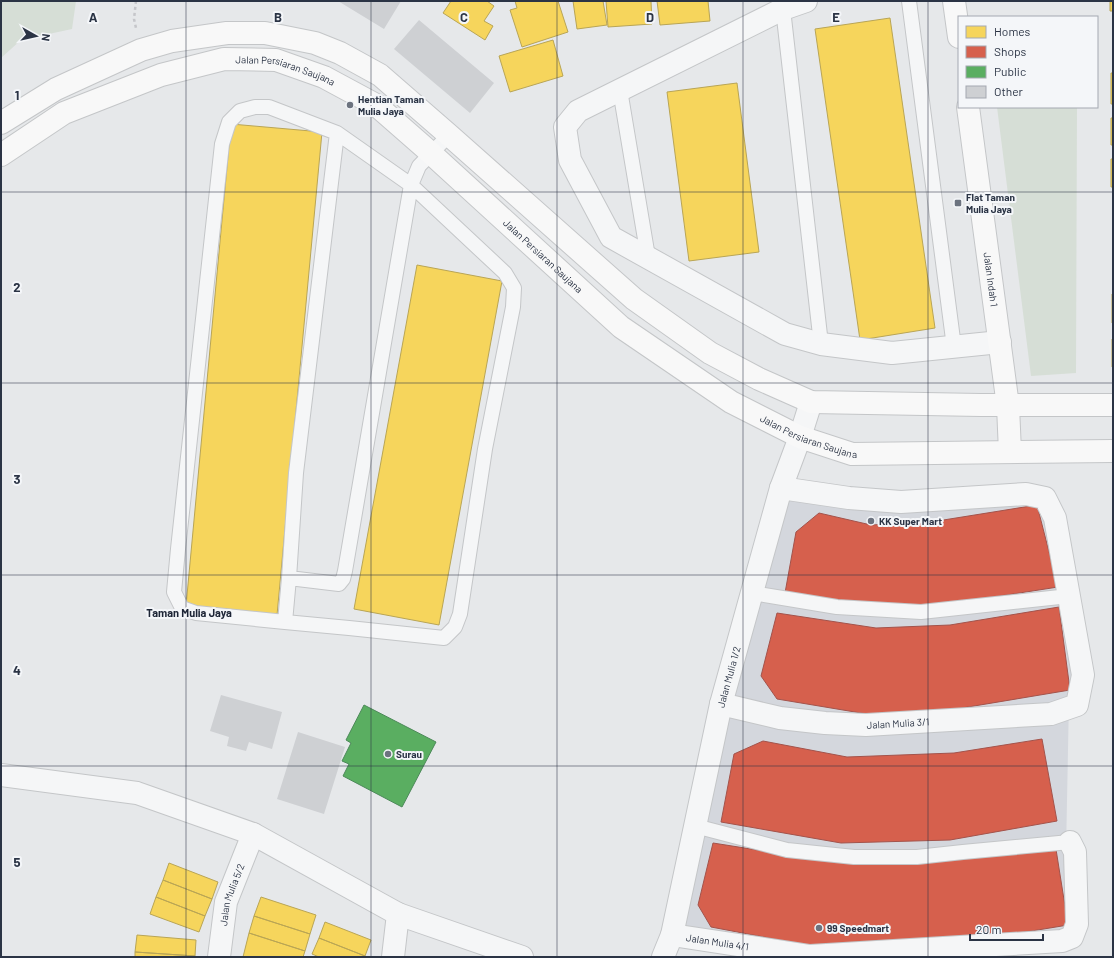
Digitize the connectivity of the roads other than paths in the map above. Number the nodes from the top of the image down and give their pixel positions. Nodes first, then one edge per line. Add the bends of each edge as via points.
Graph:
1 (806, 1) edge
2 (909, 1) edge
3 (954, 1) edge
4 (783, 9) junction
5 (958, 30) edge
6 (620, 90) junction
7 (968, 108) edge
8 (1, 123) edge
9 (443, 129) junction
10 (337, 133) junction
11 (430, 154) junction
12 (1, 155) edge
13 (412, 185) junction
14 (648, 257) junction
15 (1000, 342) junction
16 (821, 344) junction
17 (954, 347) junction
18 (811, 402) junction
19 (1113, 405) edge
20 (1008, 406) junction
21 (800, 437) junction
22 (1010, 452) junction
23 (1113, 452) edge
24 (781, 488) junction
25 (290, 578) junction
26 (752, 593) junction
27 (1069, 596) junction
28 (285, 622) junction
29 (721, 704) junction
30 (1, 776) edge
31 (695, 826) junction
32 (253, 834) junction
33 (1070, 842) joint
34 (398, 914) junction
35 (672, 935) junction
36 (219, 957) edge
37 (393, 957) edge
38 (522, 957) edge
39 (663, 957) edge

1 - 4 street
2 - 17 lane
3 - 5 street
4 - 6 street
4 - 16 lane
6 - 14 lane
6 - 14 street via 578,110 565,127 570,160 611,237
7 - 15 street, Jalan Indah 1
8 - 9 street via 56,89 141,50 172,40 227,33 265,33 316,44 340,53 380,75
9 - 11 lane
9 - 18 street via 634,299 710,353 758,379
10 - 13 lane
10 - 25 lane via 296,473
10 - 28 lane via 269,107 240,111 229,122 222,144 178,549 174,592 182,608 196,613
11 - 12 street, Jalan Persiaran Saujana via 376,105 324,77 276,60 224,59 161,75 64,113
11 - 13 lane via 420,166
11 - 21 street, Jalan Persiaran Saujana via 621,327 731,402
13 - 25 lane via 343,579 339,584
13 - 28 lane via 505,273 514,288 513,307 485,449 460,614 455,627 444,638
14 - 16 street via 785,334
15 - 17 street
15 - 20 street, Jalan Indah 1
16 - 17 street via 892,353
18 - 20 street
18 - 21 street, Jalan Mulia 1/2
19 - 20 street
20 - 22 street, Jalan Indah 1
21 - 22 street, Jalan Persiaran Saujana via 852,454
21 - 24 street, Jalan Mulia 1/2
22 - 23 street, Jalan Persiaran Saujana
24 - 26 street, Jalan Mulia 1/2
24 - 27 street via 849,498 901,502 1026,494 1045,498 1055,518
25 - 28 lane
26 - 27 lane via 837,607 921,612
26 - 29 street, Jalan Mulia 1/2
27 - 29 street, Jalan Mulia 3/1 via 1083,675 1076,705 1051,714 866,725 780,718
29 - 31 street, Jalan Mulia 1/2
30 - 32 street via 137,794
31 - 33 lane via 787,850 854,857 917,857
31 - 35 street, Jalan Mulia 1/2
32 - 34 street
32 - 36 street, Jalan Mulia 5/2 via 226,902
33 - 35 street, Jalan Mulia 4/1 via 1075,852 1077,924 1072,937 1062,941 810,956
34 - 37 street
34 - 38 street
35 - 39 street, Jalan Mulia 1/2

